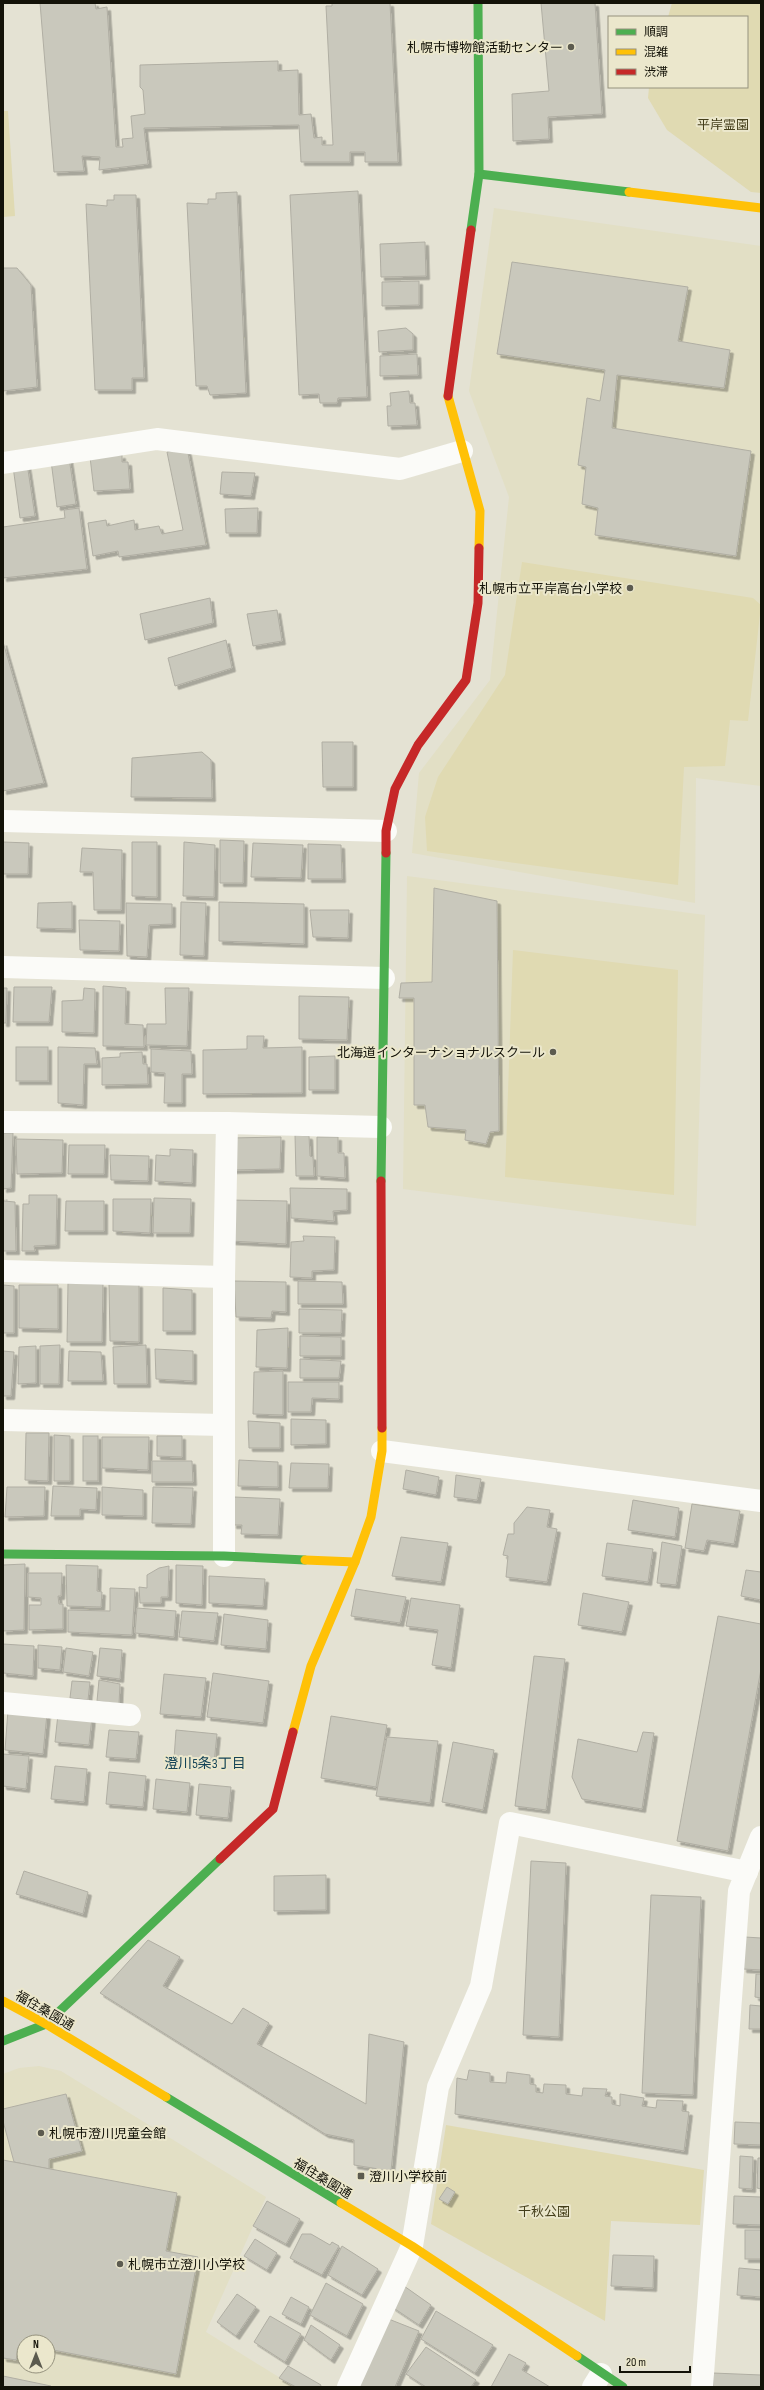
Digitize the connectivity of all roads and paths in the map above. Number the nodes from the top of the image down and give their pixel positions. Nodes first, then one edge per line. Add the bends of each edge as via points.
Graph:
1 (478, 3) edge
2 (479, 174) junction
3 (761, 208) edge
4 (462, 451) junction
5 (3, 463) edge
6 (3, 821) edge
7 (386, 831) junction
8 (3, 967) edge
9 (384, 978) junction
10 (3, 1122) edge
11 (227, 1123) junction
12 (381, 1127) junction
13 (3, 1271) edge
14 (224, 1276) junction
15 (3, 1420) edge
16 (223, 1425) junction
17 (382, 1451) junction
18 (761, 1500) edge
19 (3, 1554) edge
20 (224, 1556) junction
21 (355, 1562) junction
22 (3, 1703) edge
23 (130, 1715) dead end
24 (761, 1838) edge
25 (747, 1872) junction
26 (3, 2001) edge
27 (46, 2024) junction
28 (3, 2041) edge
29 (412, 2246) junction
30 (597, 2381) edge
31 (348, 2387) edge
32 (623, 2387) edge
33 (702, 2387) edge

1 - 2 street
2 - 3 street
2 - 4 street via 447,392
4 - 5 street via 400,469 157,439
4 - 7 street via 480,511 478,603 466,680 418,745 395,789
6 - 7 street
7 - 9 street
8 - 9 street
9 - 12 street
10 - 11 street
11 - 12 street
11 - 14 street
12 - 17 street
13 - 14 street
14 - 16 street
15 - 16 street
16 - 20 street
17 - 18 street
17 - 21 street via 371,1517
19 - 20 street
20 - 21 street
21 - 27 street via 311,1666 273,1809
22 - 23 street
24 - 25 street
25 - 29 street via 510,1823 481,1986 438,2087
25 - 33 street via 739,1891
26 - 27 street, 福住桑園通
27 - 28 street
27 - 29 street, 福住桑園通
29 - 30 street, 福住桑園通
29 - 31 street
30 - 32 street, 福住桑園通

